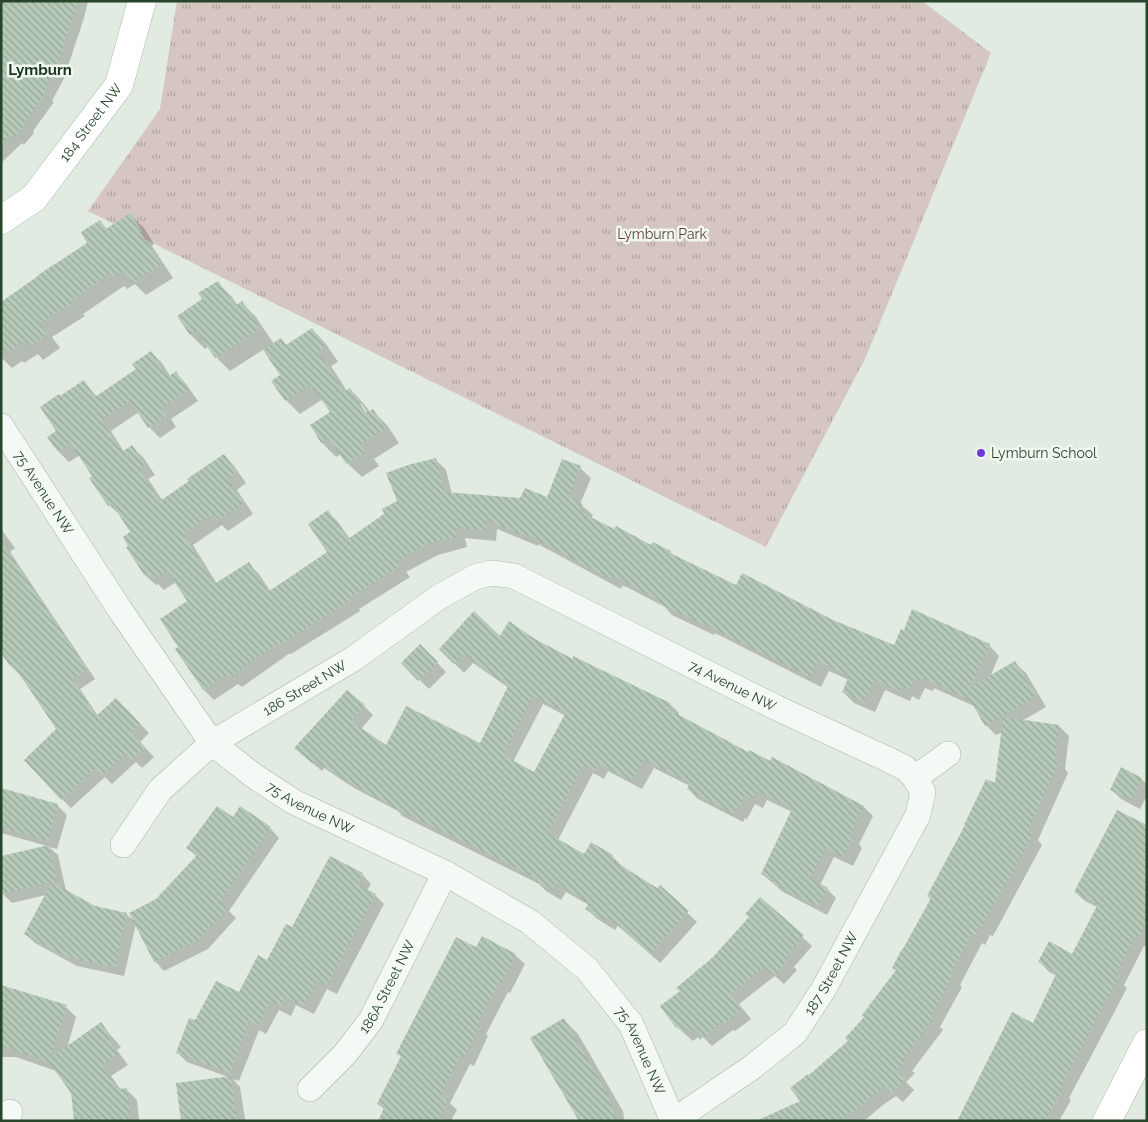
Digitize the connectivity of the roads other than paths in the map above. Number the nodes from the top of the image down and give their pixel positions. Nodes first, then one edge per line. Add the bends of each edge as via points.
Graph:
1 (142, 1) edge
2 (1, 220) edge
3 (1, 426) edge
4 (514, 576) joint
5 (212, 743) junction
6 (948, 754) dead end
7 (915, 778) junction
8 (123, 845) dead end
9 (445, 873) junction
10 (1147, 1043) edge
11 (310, 1089) dead end
12 (673, 1121) edge
13 (1107, 1121) edge

1 - 2 street, 184 Street NW via 119,85 34,198
3 - 5 street, 75 Avenue NW via 120,610
4 - 5 street, 186 Street NW via 491,574 475,577 439,597 353,659
4 - 7 street, 74 Avenue NW via 777,708 905,768
5 - 8 street, 186 Street NW via 160,790
5 - 9 street, 75 Avenue NW via 294,802
6 - 7 street
7 - 12 street, 187 Street NW via 922,792 918,815 824,990 795,1033
9 - 11 street, 186A Street NW via 371,1020 345,1054
9 - 12 street, 75 Avenue NW via 530,922 586,969 630,1024
10 - 13 street

